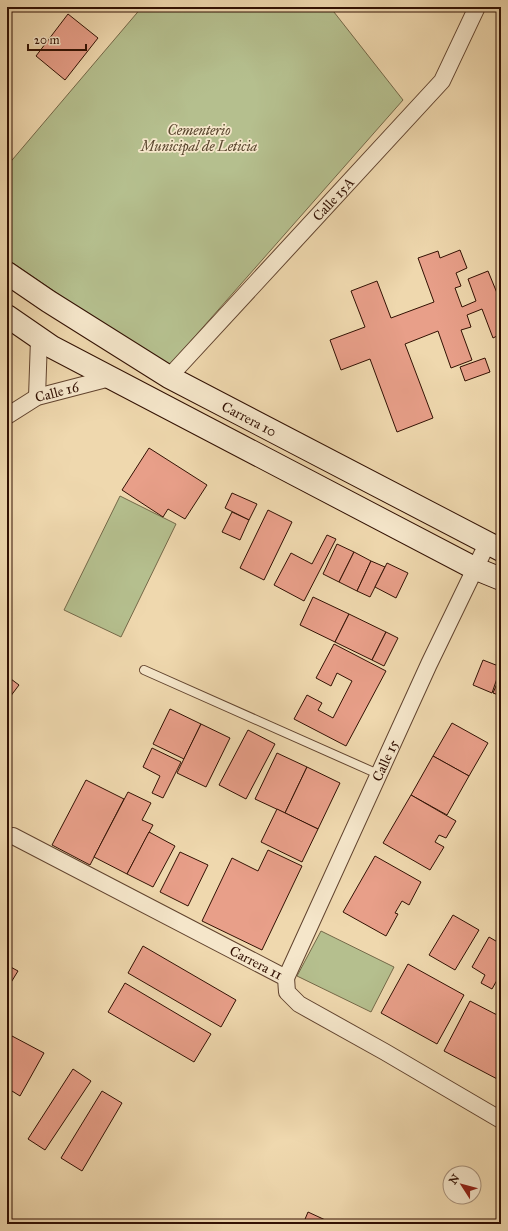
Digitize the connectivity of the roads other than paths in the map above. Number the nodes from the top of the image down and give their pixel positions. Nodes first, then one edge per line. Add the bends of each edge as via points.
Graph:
1 (477, 7) edge
2 (7, 273) edge
3 (7, 316) edge
4 (39, 339) junction
5 (169, 377) junction
6 (110, 378) junction
7 (37, 397) junction
8 (7, 416) edge
9 (494, 547) edge
10 (474, 568) junction
11 (501, 579) edge
12 (144, 670) dead end
13 (378, 774) junction
14 (14, 836) dead end
15 (286, 978) junction
16 (501, 1120) edge

1 - 5 street, Calle 15A via 442,81
2 - 5 main road, Carrera 10
3 - 4 main road, Carrera 10
4 - 6 main road, Carrera 10
4 - 7 street
5 - 9 main road, Carrera 10
6 - 7 street, Calle 16
6 - 10 main road, Carrera 10
7 - 8 street, Calle 16
9 - 10 street, Calle 15
10 - 11 main road, Carrera 10
10 - 13 street, Calle 15
12 - 13 lane
13 - 15 street, Calle 15
14 - 15 street, Carrera 11
15 - 16 street, Carrera 11 via 287,992 299,1004

